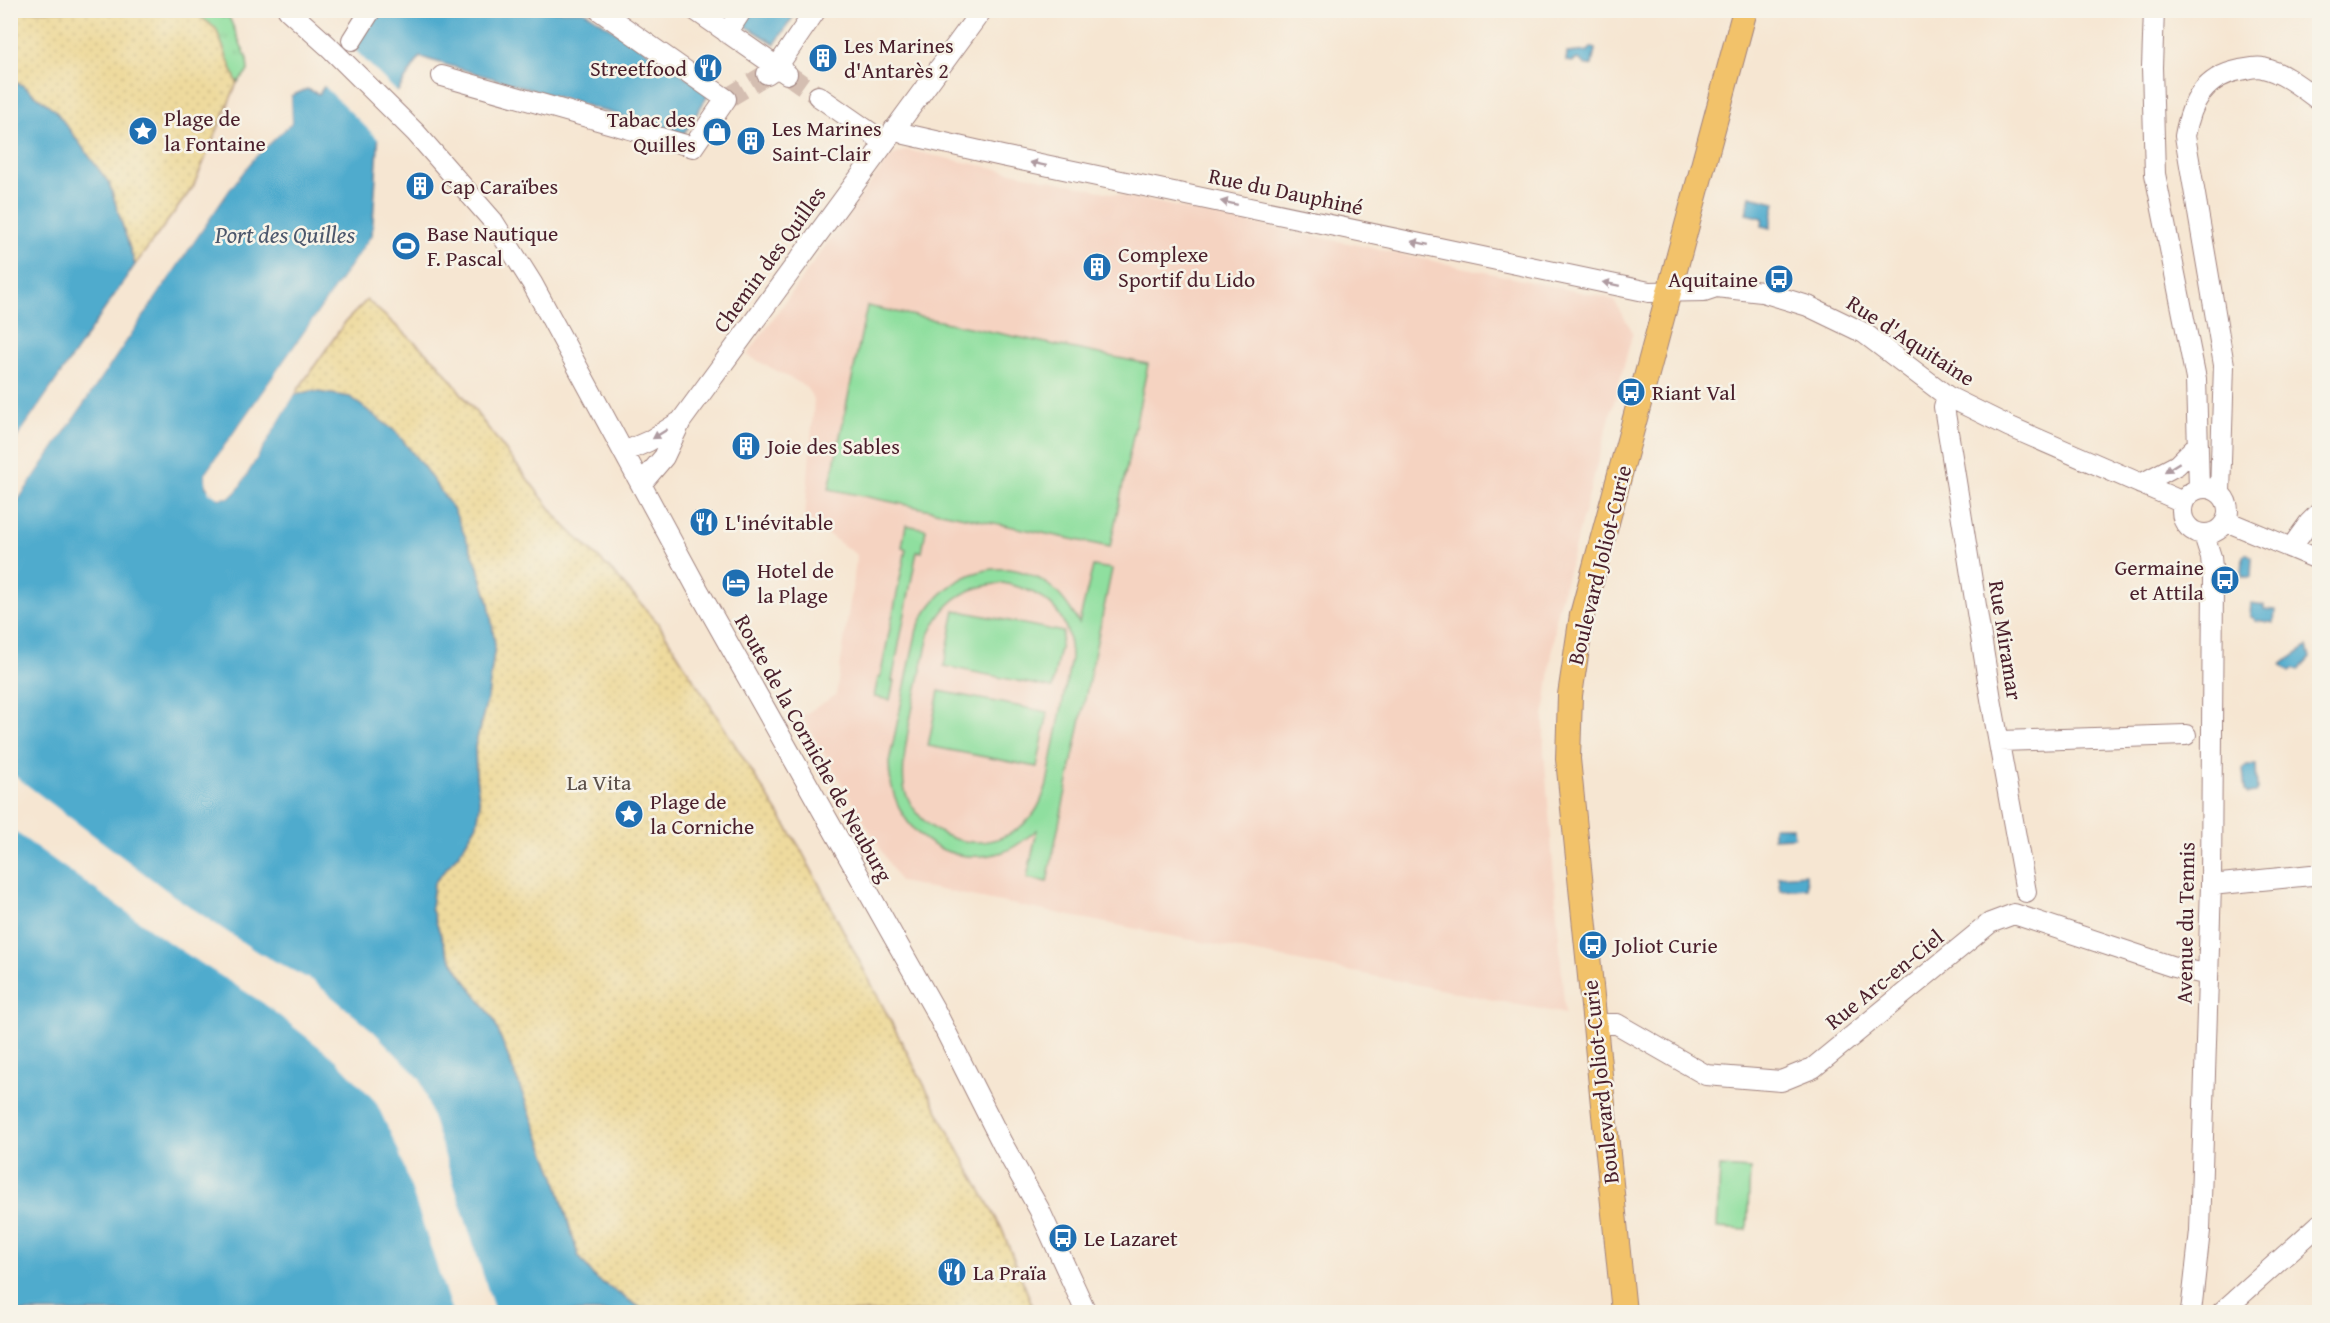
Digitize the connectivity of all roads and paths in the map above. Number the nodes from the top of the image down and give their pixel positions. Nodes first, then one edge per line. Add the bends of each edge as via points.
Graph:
1 (288, 10) edge
2 (371, 10) edge
3 (599, 10) edge
4 (695, 10) edge
5 (742, 10) edge
6 (816, 10) edge
7 (982, 10) edge
8 (1745, 10) edge
9 (2154, 10) edge
10 (727, 33) junction
11 (352, 40) dead end
12 (442, 76) dead end
13 (818, 96) tunnel mouth
14 (2319, 101) edge
15 (889, 135) junction
16 (1668, 293) junction
17 (1947, 396) junction
18 (681, 421) junction
19 (2198, 444) junction
20 (624, 452) junction
21 (641, 484) junction
22 (2141, 484) junction
23 (2199, 488) junction
24 (2220, 493) junction
25 (2183, 502) junction
26 (2319, 512) edge
27 (2226, 521) junction
28 (2204, 535) junction
29 (2291, 548) junction
30 (2319, 560) edge
31 (2186, 735) dead end
32 (2000, 741) junction
33 (2319, 876) edge
34 (2211, 885) junction
35 (2026, 892) dead end
36 (2208, 975) junction
37 (1594, 1024) junction
38 (2319, 1224) edge
39 (1086, 1312) edge
40 (1624, 1312) edge
41 (2191, 1312) edge
42 (2222, 1312) edge

1 - 20 street, Route de la Corniche de Neuburg via 416,134 493,221 532,283
2 - 11 street
3 - 12 street via 726,99 693,147
4 - 10 street
5 - 10 street
6 - 10 street via 777,72
7 - 15 street, Chemin des Quilles
8 - 16 main road, Boulevard Joliot-Curie
9 - 19 street via 2155,174 2196,379
13 - 15 street, Rue du Dauphiné
14 - 24 street via 2286,76 2261,67 2225,73 2200,92 2188,119 2185,136 2223,365
16 -> 15 street, Rue du Dauphiné via 905,134
15 - 18 street, Chemin des Quilles
16 - 17 street, Rue d'Aquitaine via 1716,288 1762,292 1808,306 1864,333
16 - 37 main road, Boulevard Joliot-Curie via 1582,615 1571,684 1568,759
17 - 22 street, Rue d'Aquitaine
17 - 32 street, Rue Miramar via 1944,407
18 -> 20 street, Chemin des Quilles
18 - 21 street, Chemin des Quilles via 664,457
19 -> 22 street via 2177,465
19 - 23 street
20 - 21 street, Route de la Corniche de Neuburg
21 - 39 street, Route de la Corniche de Neuburg via 937,1014 1039,1209
22 - 25 street, Rue d'Aquitaine
23 - 24 street
23 - 25 street
24 - 27 street via 2228,506
25 - 28 street via 2181,515 2187,527
26 - 29 street
27 - 28 street via 2220,529
27 - 29 street
28 - 34 street, Avenue du Tennis via 2213,579
29 - 30 street
31 - 32 street
32 - 35 street, Rue Miramar
33 - 34 street
34 - 36 street, Avenue du Tennis
36 - 37 street, Rue Arc-en-Ciel via 2014,914 1990,923 1813,1068 1781,1081 1706,1075 1617,1024
36 - 41 street, Avenue du Tennis via 2200,1231
37 - 40 main road, Boulevard Joliot-Curie
38 - 42 street

